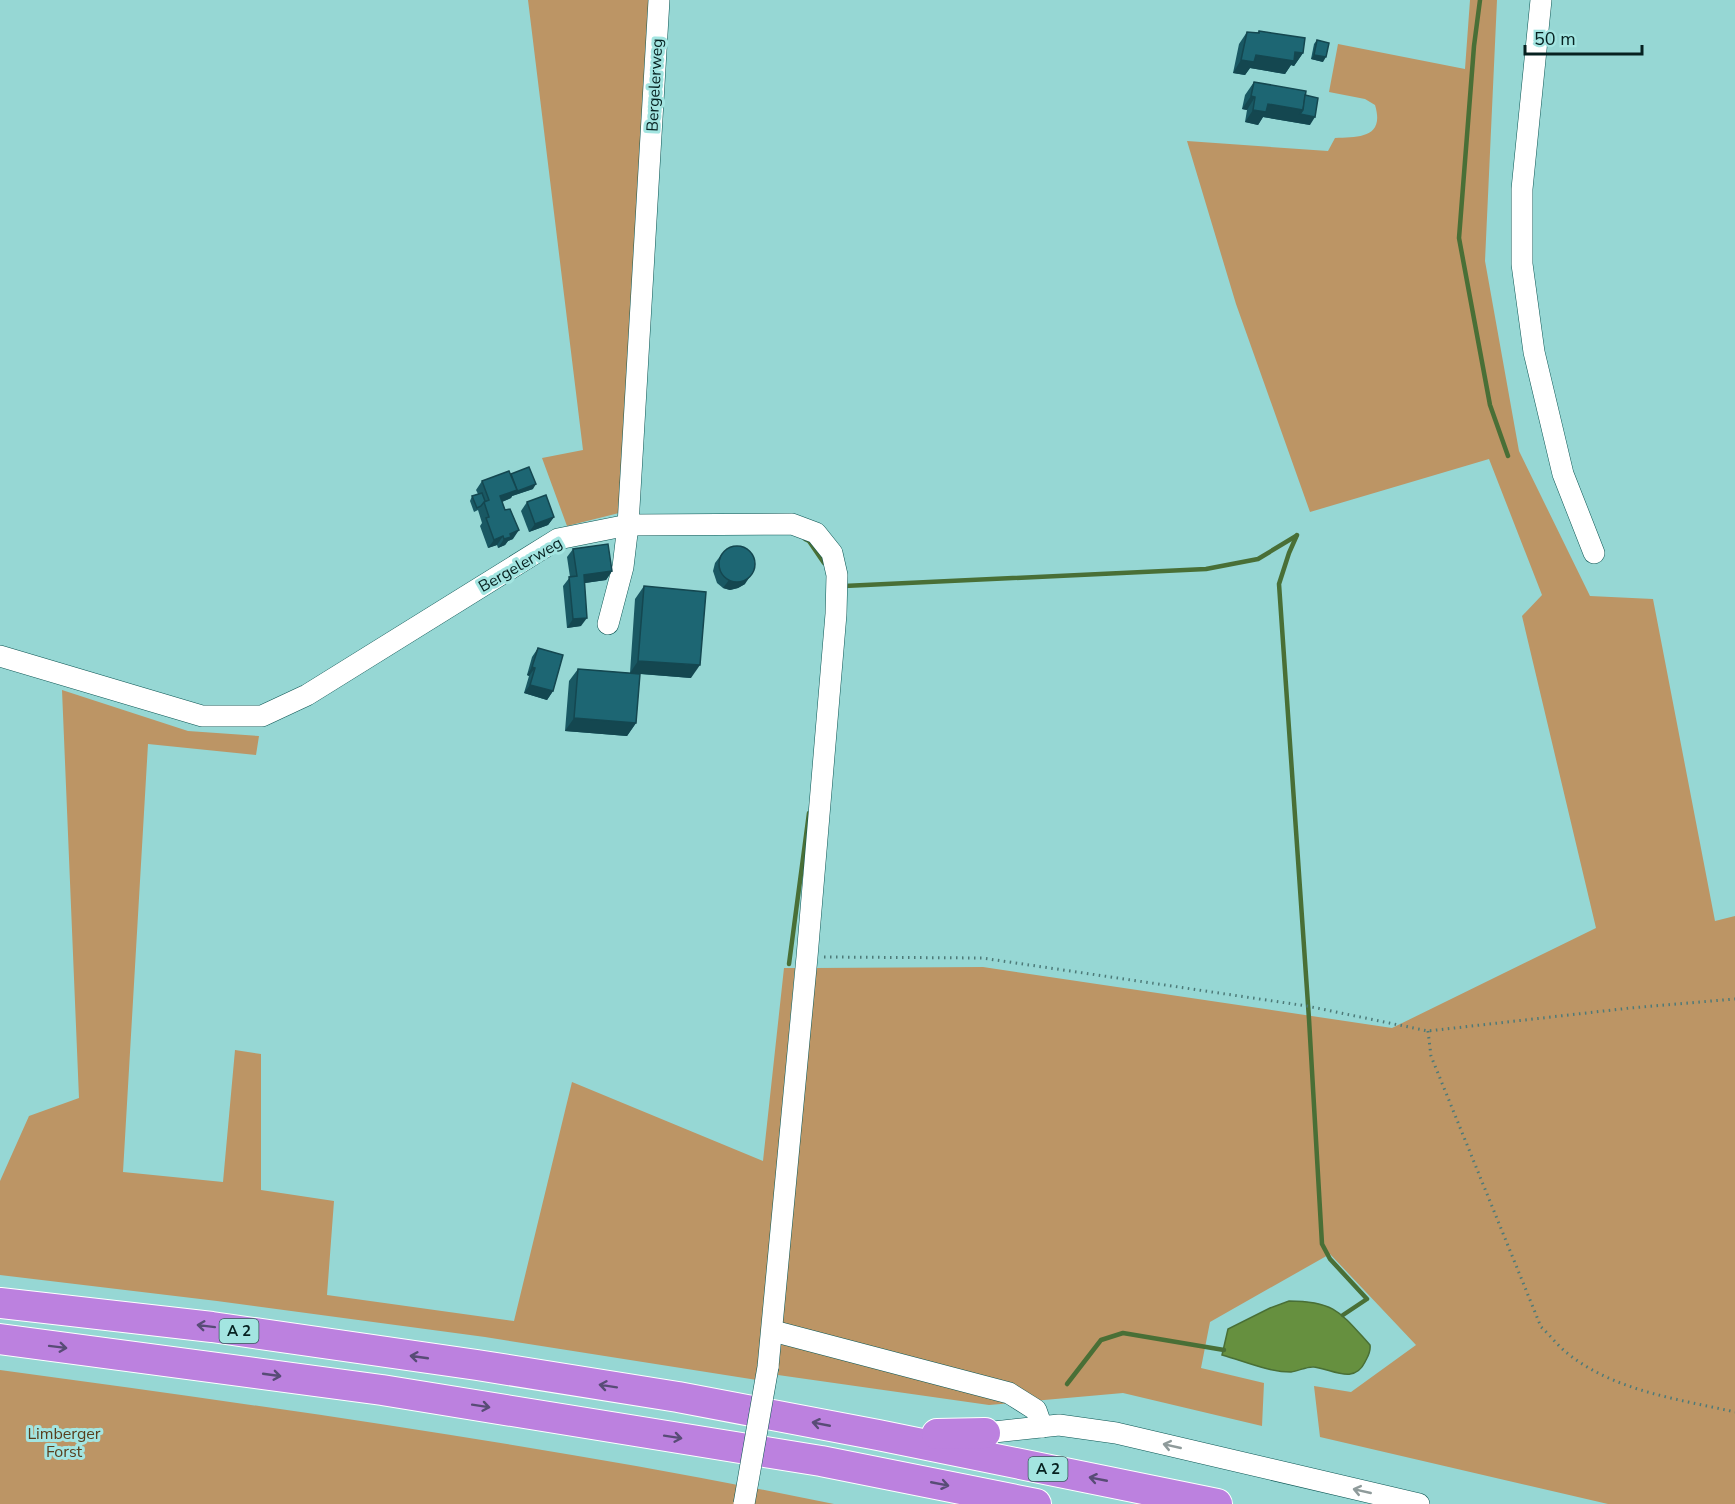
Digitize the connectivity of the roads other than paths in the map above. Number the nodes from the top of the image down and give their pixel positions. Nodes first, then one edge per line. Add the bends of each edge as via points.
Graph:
1 (659, 0) edge
2 (1540, 0) edge
3 (628, 525) junction
4 (1594, 553) dead end
5 (608, 624) dead end
6 (0, 657) edge
7 (0, 1303) edge
8 (773, 1331) junction
9 (0, 1339) edge
10 (1042, 1427) junction
11 (985, 1433) joint
12 (878, 1435) junction
13 (821, 1461) junction
14 (744, 1504) edge
15 (930, 1504) edge
16 (1036, 1504) edge
17 (1217, 1504) edge
18 (1419, 1504) edge

1 - 3 street, Bergelerweg
2 - 4 street via 1522,189 1522,264 1534,352 1563,474
3 - 5 street via 623,567
3 - 6 street, Bergelerweg via 558,539 307,695 262,716 202,716
3 - 8 street via 792,524 816,533 832,553 837,575
12 -> 7 highway, A 2 via 477,1365 212,1327
8 - 10 street via 1009,1394 1036,1410
8 - 14 street, bridge
9 -> 13 highway, A 2 via 382,1390
10 - 11 street
18 -> 10 street via 1116,1433 1059,1425
11 - 12 highway
17 -> 12 highway, A 2
13 - 15 highway
13 -> 16 highway, A 2

